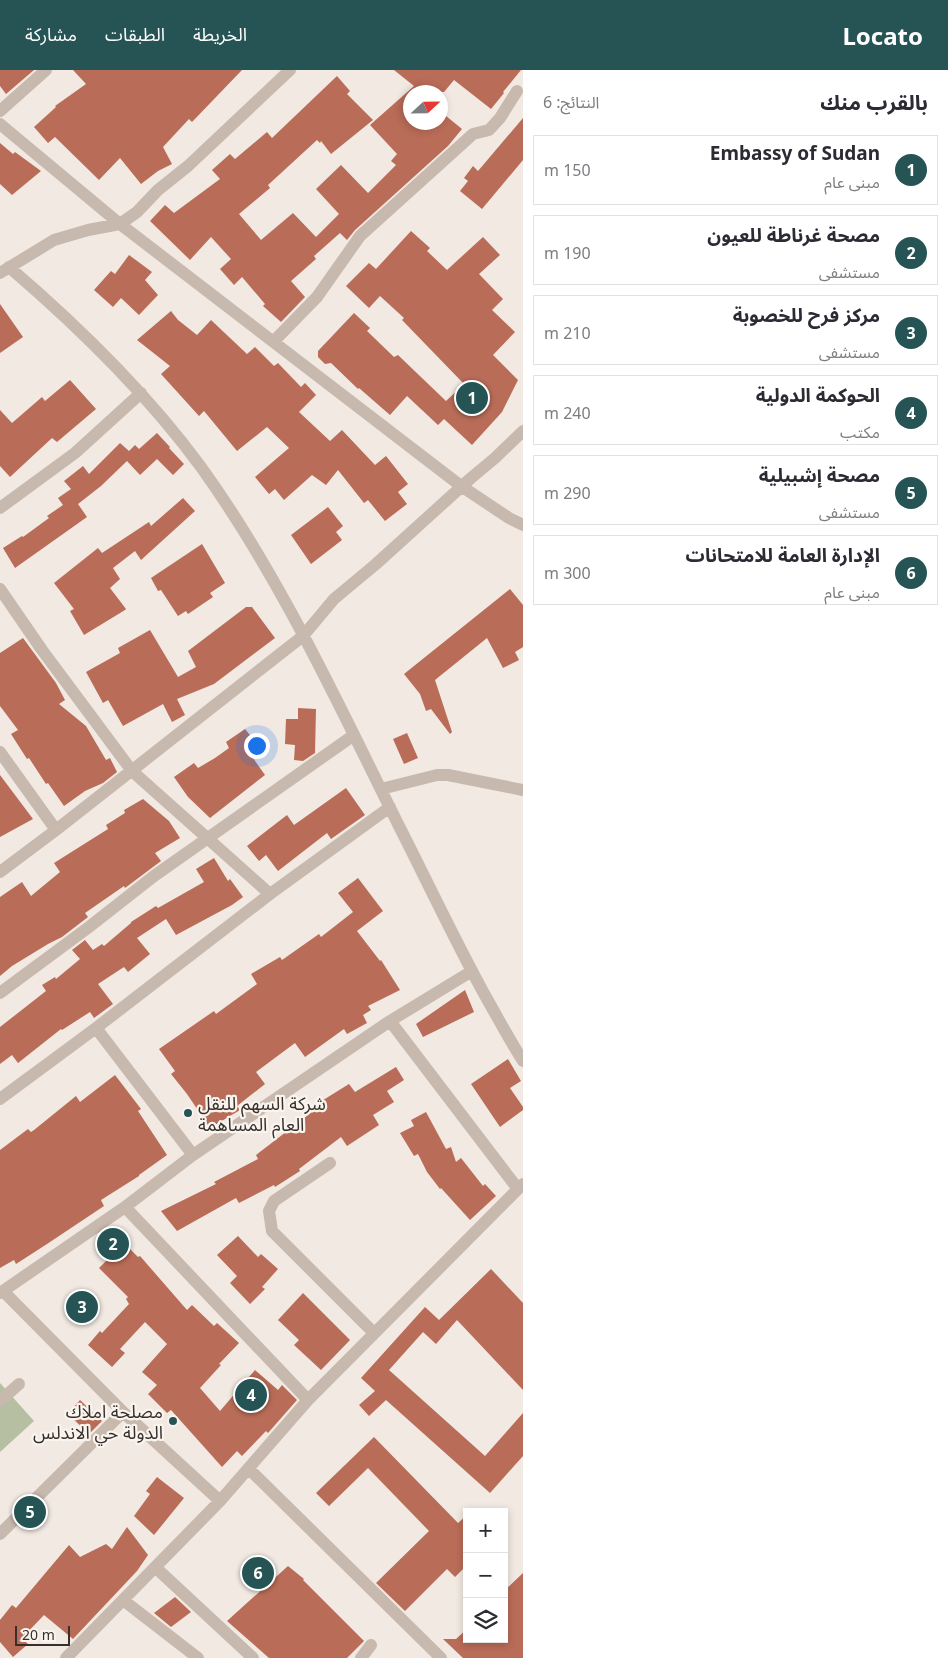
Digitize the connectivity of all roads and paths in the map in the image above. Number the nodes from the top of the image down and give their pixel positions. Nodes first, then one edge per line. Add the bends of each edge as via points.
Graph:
1 (46, 70) edge
2 (290, 70) edge
3 (517, 92) dead end
4 (0, 112) edge
5 (0, 124) edge
6 (120, 224) junction
7 (4, 270) edge
8 (274, 341) junction
9 (141, 393) junction
10 (523, 431) edge
11 (462, 486) junction
12 (0, 508) edge
13 (523, 524) edge
14 (0, 589) edge
15 (303, 636) junction
16 (354, 735) junction
17 (0, 752) edge
18 (132, 771) junction
19 (381, 788) junction
20 (523, 790) edge
21 (390, 807) junction
22 (56, 830) junction
23 (206, 838) junction
24 (0, 872) edge
25 (270, 894) junction
26 (472, 971) junction
27 (0, 993) edge
28 (390, 1021) junction
29 (96, 1028) junction
30 (523, 1061) edge
31 (0, 1099) edge
32 (193, 1155) junction
33 (330, 1163) dead end
34 (521, 1187) edge
35 (125, 1207) junction
36 (1, 1292) edge
37 (374, 1333) junction
38 (19, 1384) dead end
39 (308, 1400) junction
40 (0, 1402) edge
41 (123, 1412) junction
42 (250, 1469) junction
43 (220, 1501) junction
44 (0, 1534) edge
45 (155, 1567) junction
46 (124, 1600) junction
47 (371, 1645) dead end
48 (66, 1658) edge
49 (198, 1658) edge
50 (253, 1658) edge
51 (362, 1658) edge
52 (441, 1658) edge

1 - 4 street
2 - 6 street via 188,166
3 - 8 street via 489,130 473,134 360,236 317,297
5 - 6 street
6 - 7 street via 54,240
6 - 8 street
7 - 9 street via 55,307
8 - 11 street
9 - 12 street via 75,453
9 - 15 street via 200,467 232,514
10 - 11 street
11 - 13 street
11 - 15 street via 334,599
14 - 18 street
15 - 16 street
15 - 18 street
16 - 19 street
16 - 23 street
17 - 22 street
18 - 22 street
18 - 23 street
19 - 20 street via 448,775
19 - 21 street
21 - 25 street
21 - 26 street
22 - 24 street
23 - 25 street
23 - 27 street
25 - 29 street
26 - 28 street
26 - 30 street
28 - 32 street
28 - 34 street
29 - 31 street
29 - 32 street
32 - 35 street
33 - 37 street via 274,1201 269,1211 272,1231
34 - 37 street
35 - 36 street
35 - 39 street
36 - 41 street
37 - 39 street
38 - 40 street
39 - 42 street
41 - 43 street
41 - 44 street
42 - 43 street
42 - 52 street
43 - 45 street
45 - 46 street
45 - 50 street
46 - 48 street
46 - 49 street
47 - 51 street

